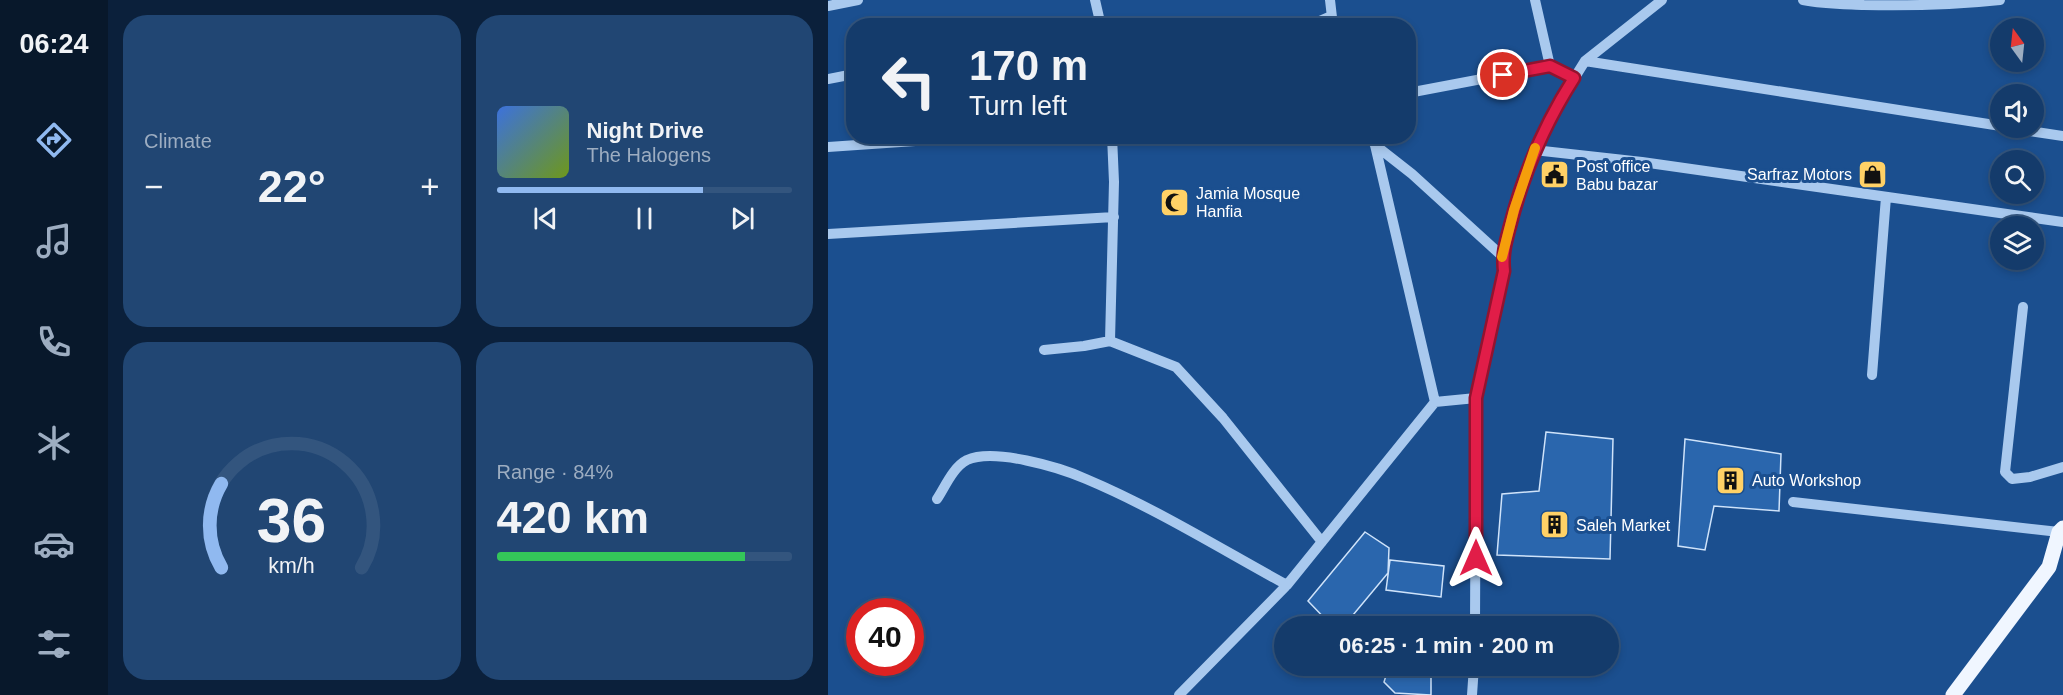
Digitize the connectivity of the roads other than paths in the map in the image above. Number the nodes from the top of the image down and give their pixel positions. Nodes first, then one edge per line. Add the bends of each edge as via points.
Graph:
1 (858, 0) edge
2 (1095, 0) edge
3 (1330, 0) edge
4 (1535, 0) edge
5 (1662, 0) edge
6 (1803, 0) edge
7 (2000, 0) edge
8 (828, 6) edge
9 (1099, 18) edge
10 (1332, 18) edge
11 (1585, 61) junction
12 (1550, 66) junction
13 (846, 76) edge
14 (1574, 78) junction
15 (828, 79) edge
16 (1416, 91) edge
17 (1990, 124) edge
18 (2044, 133) edge
19 (2063, 136) edge
20 (872, 144) edge
21 (1112, 144) edge
22 (1374, 144) edge
23 (1377, 144) edge
24 (828, 147) edge
25 (1534, 150) junction
26 (1886, 197) junction
27 (1114, 217) junction
28 (2063, 222) edge
29 (828, 234) edge
30 (1502, 256) junction
31 (2023, 307) dead end
32 (1110, 341) junction
33 (1044, 350) dead end
34 (1872, 375) dead end
35 (1476, 398) junction
36 (1436, 402) junction
37 (2063, 467) edge
38 (937, 500) dead end
39 (1793, 502) dead end
40 (2061, 530) edge
41 (1322, 543) junction
42 (2063, 559) edge
43 (2049, 567) junction
44 (1287, 585) junction
45 (1475, 616) edge
46 (1473, 676) edge
47 (1179, 695) edge
48 (1472, 695) edge
49 (1953, 695) edge

1 - 8 street
2 - 9 street
3 - 10 street
4 - 12 street
5 - 11 street
6 - 7 street via 1905,6
11 - 14 street
11 - 17 street
12 - 14 street
12 - 16 street
13 - 15 street
14 - 25 street
18 - 19 street
20 - 24 street
21 - 27 street
22 - 36 street
23 - 30 street
25 - 26 street
25 - 30 street
26 - 28 street
26 - 34 street
27 - 29 street
27 - 32 street
30 - 35 street via 1504,271
31 - 37 street via 2005,472 2012,479
32 - 33 street
32 - 41 street via 1176,367 1223,418
35 - 36 street
35 - 45 street
36 - 41 street
38 - 44 street via 960,464 968,460 991,455 1022,461 1085,478
39 - 40 street
40 - 43 main road
41 - 44 street
42 - 43 main road
43 - 49 main road
44 - 47 street
46 - 48 street

